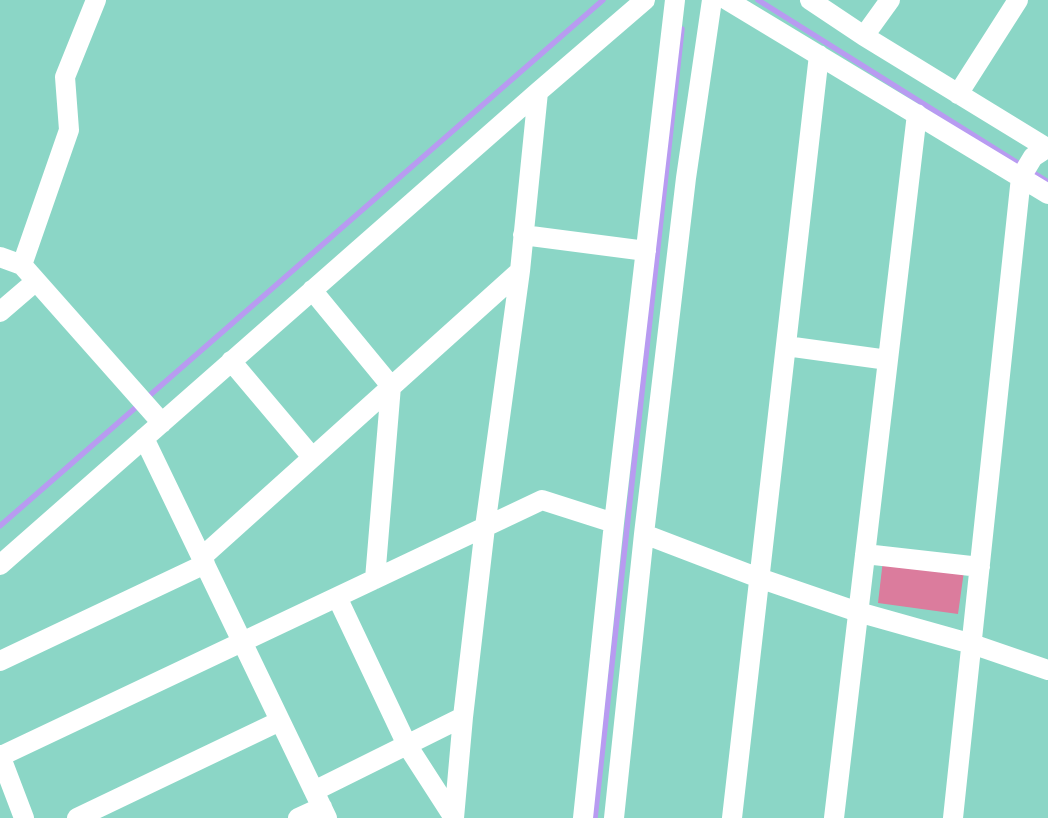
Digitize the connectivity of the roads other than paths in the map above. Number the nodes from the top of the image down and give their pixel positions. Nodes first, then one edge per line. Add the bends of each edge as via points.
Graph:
1 (96, 0) edge
2 (645, 0) edge
3 (675, 0) edge
4 (712, 0) edge
5 (727, 0) edge
6 (810, 0) edge
7 (890, 0) edge
8 (1018, 0) edge
9 (864, 36) junction
10 (819, 55) junction
11 (538, 92) junction
12 (958, 94) junction
13 (917, 114) junction
14 (1035, 160) edge
15 (1048, 194) edge
16 (523, 235) junction
17 (646, 251) junction
18 (0, 257) edge
19 (22, 265) junction
20 (520, 271) junction
21 (36, 280) junction
22 (312, 290) junction
23 (0, 312) edge
24 (786, 346) junction
25 (888, 360) junction
26 (231, 362) junction
27 (391, 386) junction
28 (158, 418) junction
29 (144, 438) junction
30 (312, 458) junction
31 (614, 524) junction
32 (485, 527) junction
33 (644, 534) junction
34 (865, 554) junction
35 (203, 560) junction
36 (0, 565) edge
37 (980, 567) junction
38 (760, 578) junction
39 (375, 579) junction
40 (337, 597) junction
41 (858, 612) junction
42 (242, 642) junction
43 (972, 644) junction
44 (0, 661) edge
45 (1048, 670) edge
46 (463, 717) junction
47 (280, 721) junction
48 (407, 744) junction
49 (0, 756) edge
50 (321, 805) edge
51 (23, 818) edge
52 (77, 818) edge
53 (298, 818) edge
54 (454, 818) edge
55 (583, 818) edge
56 (614, 818) edge
57 (732, 818) edge
58 (834, 818) edge
59 (953, 818) edge

1 - 19 street via 65,77 69,130
2 - 11 street
3 - 17 street
4 - 33 street via 686,178
5 - 10 street
6 - 9 street
7 - 9 street
8 - 12 street
9 - 12 street
10 - 13 street
10 - 24 street
11 - 16 street
11 - 22 street
12 - 14 street
13 - 14 street
13 - 25 street
14 - 15 street
14 - 37 street
16 - 17 street
16 - 20 street
17 - 31 street
18 - 19 street
19 - 21 street
20 - 27 street
20 - 32 street
21 - 23 street
21 - 28 street
22 - 26 street
22 - 27 street
24 - 25 street
24 - 38 street
25 - 34 street
26 - 28 street
26 - 30 street
27 - 30 street
27 - 39 street
28 - 29 street
29 - 35 street
29 - 36 street
30 - 35 street
31 - 32 street via 542,500
31 - 55 street
32 - 39 street
32 - 46 street
33 - 38 street
33 - 56 street
34 - 37 street
34 - 41 street
35 - 42 street
35 - 44 street
37 - 43 street
38 - 41 street
38 - 57 street
39 - 40 street
40 - 42 street
40 - 48 street
41 - 43 street
41 - 58 street
42 - 47 street
42 - 49 street
43 - 45 street
43 - 59 street
46 - 48 street
46 - 54 street
47 - 50 street
47 - 52 street
48 - 50 street
48 - 54 street
49 - 51 street
50 - 53 street

